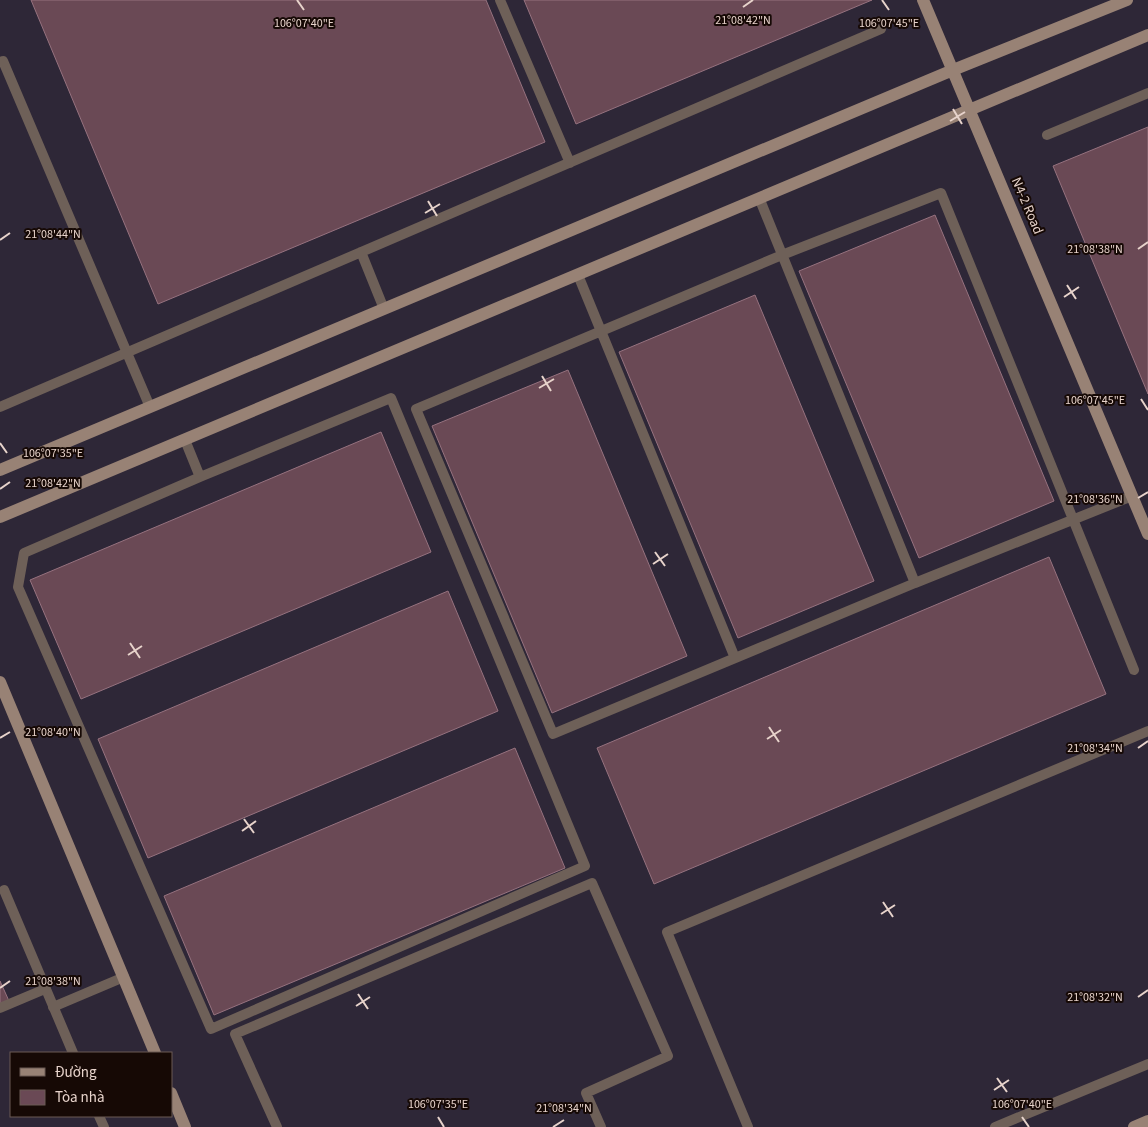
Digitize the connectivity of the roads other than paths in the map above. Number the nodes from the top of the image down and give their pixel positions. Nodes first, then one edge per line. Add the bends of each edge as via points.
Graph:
1 (500, 0) edge
2 (923, 0) edge
3 (1127, 0) edge
4 (881, 29) dead end
5 (1148, 35) edge
6 (1, 59) edge
7 (953, 70) junction
8 (1148, 93) edge
9 (970, 111) junction
10 (1047, 135) dead end
11 (570, 163) junction
12 (760, 200) junction
13 (361, 252) junction
14 (782, 255) junction
15 (578, 275) junction
16 (384, 309) junction
17 (601, 331) junction
18 (126, 353) junction
19 (0, 407) edge
20 (150, 407) junction
21 (184, 440) junction
22 (0, 470) edge
23 (200, 477) junction
24 (1132, 496) junction
25 (0, 517) edge
26 (1074, 520) junction
27 (1148, 534) edge
28 (915, 583) junction
29 (735, 658) junction
30 (1134, 670) dead end
31 (0, 682) edge
32 (1148, 732) edge
33 (4, 890) dead end
34 (124, 977) junction
35 (45, 989) junction
36 (53, 1007) junction
37 (0, 1008) edge
38 (73, 1052) edge
39 (155, 1052) edge
40 (1148, 1064) edge
41 (172, 1095) edge
42 (1148, 1121) edge
43 (185, 1127) edge
44 (276, 1127) edge
45 (601, 1127) edge
46 (748, 1127) edge
47 (995, 1127) edge
48 (1134, 1127) edge

1 - 11 lane
2 - 7 street, N4-2 Road
3 - 7 street
4 - 11 lane
5 - 9 street
6 - 18 lane
7 - 9 street, N4-2 Road
7 - 16 street
8 - 10 lane
9 - 12 street
9 - 24 street, N4-2 Road
11 - 13 lane
12 - 14 lane
12 - 15 street
13 - 16 lane
13 - 18 lane
14 - 17 lane
14 - 26 lane via 941,193
14 - 28 lane
15 - 17 lane
15 - 21 street
16 - 20 street
17 - 29 lane
17 - 29 lane via 416,409 553,734
18 - 19 lane
18 - 20 lane
20 - 22 street
21 - 23 lane
21 - 25 street
23 - 23 lane via 24,553 18,587 210,1029 585,866 391,398
24 - 26 lane
24 - 27 street, N4-2 Road
26 - 28 lane
26 - 30 lane
28 - 29 lane
31 - 34 street
32 - 46 lane via 667,932
33 - 35 lane
34 - 36 lane
34 - 39 street
35 - 36 lane
35 - 37 lane
36 - 38 lane
40 - 47 lane
41 - 43 street
42 - 48 street
44 - 45 lane via 235,1034 592,883 668,1056 586,1093

